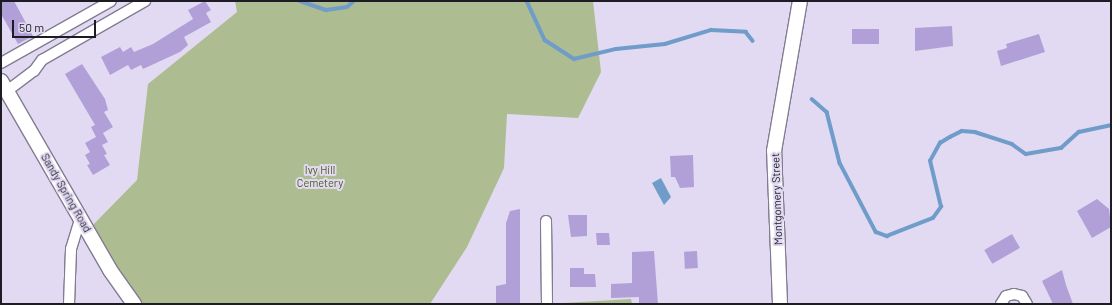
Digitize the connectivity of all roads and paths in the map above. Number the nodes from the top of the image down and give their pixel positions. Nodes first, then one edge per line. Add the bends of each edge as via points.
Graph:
1 (111, 1) edge
2 (145, 1) edge
3 (800, 1) edge
4 (1, 63) edge
5 (4, 86) edge
6 (81, 216) junction
7 (546, 221) dead end
8 (69, 304) edge
9 (134, 304) edge
10 (547, 304) edge
11 (780, 304) edge
12 (1001, 304) edge
13 (1027, 304) edge

1 - 4 street
2 - 5 street via 42,60 34,71
3 - 11 street, Montgomery Street via 774,151
5 - 6 street, Sandy Spring Road
6 - 8 street via 71,249
6 - 9 street, Sandy Spring Road via 110,270
7 - 10 street
12 - 13 street via 1006,296 1014,294 1022,296

